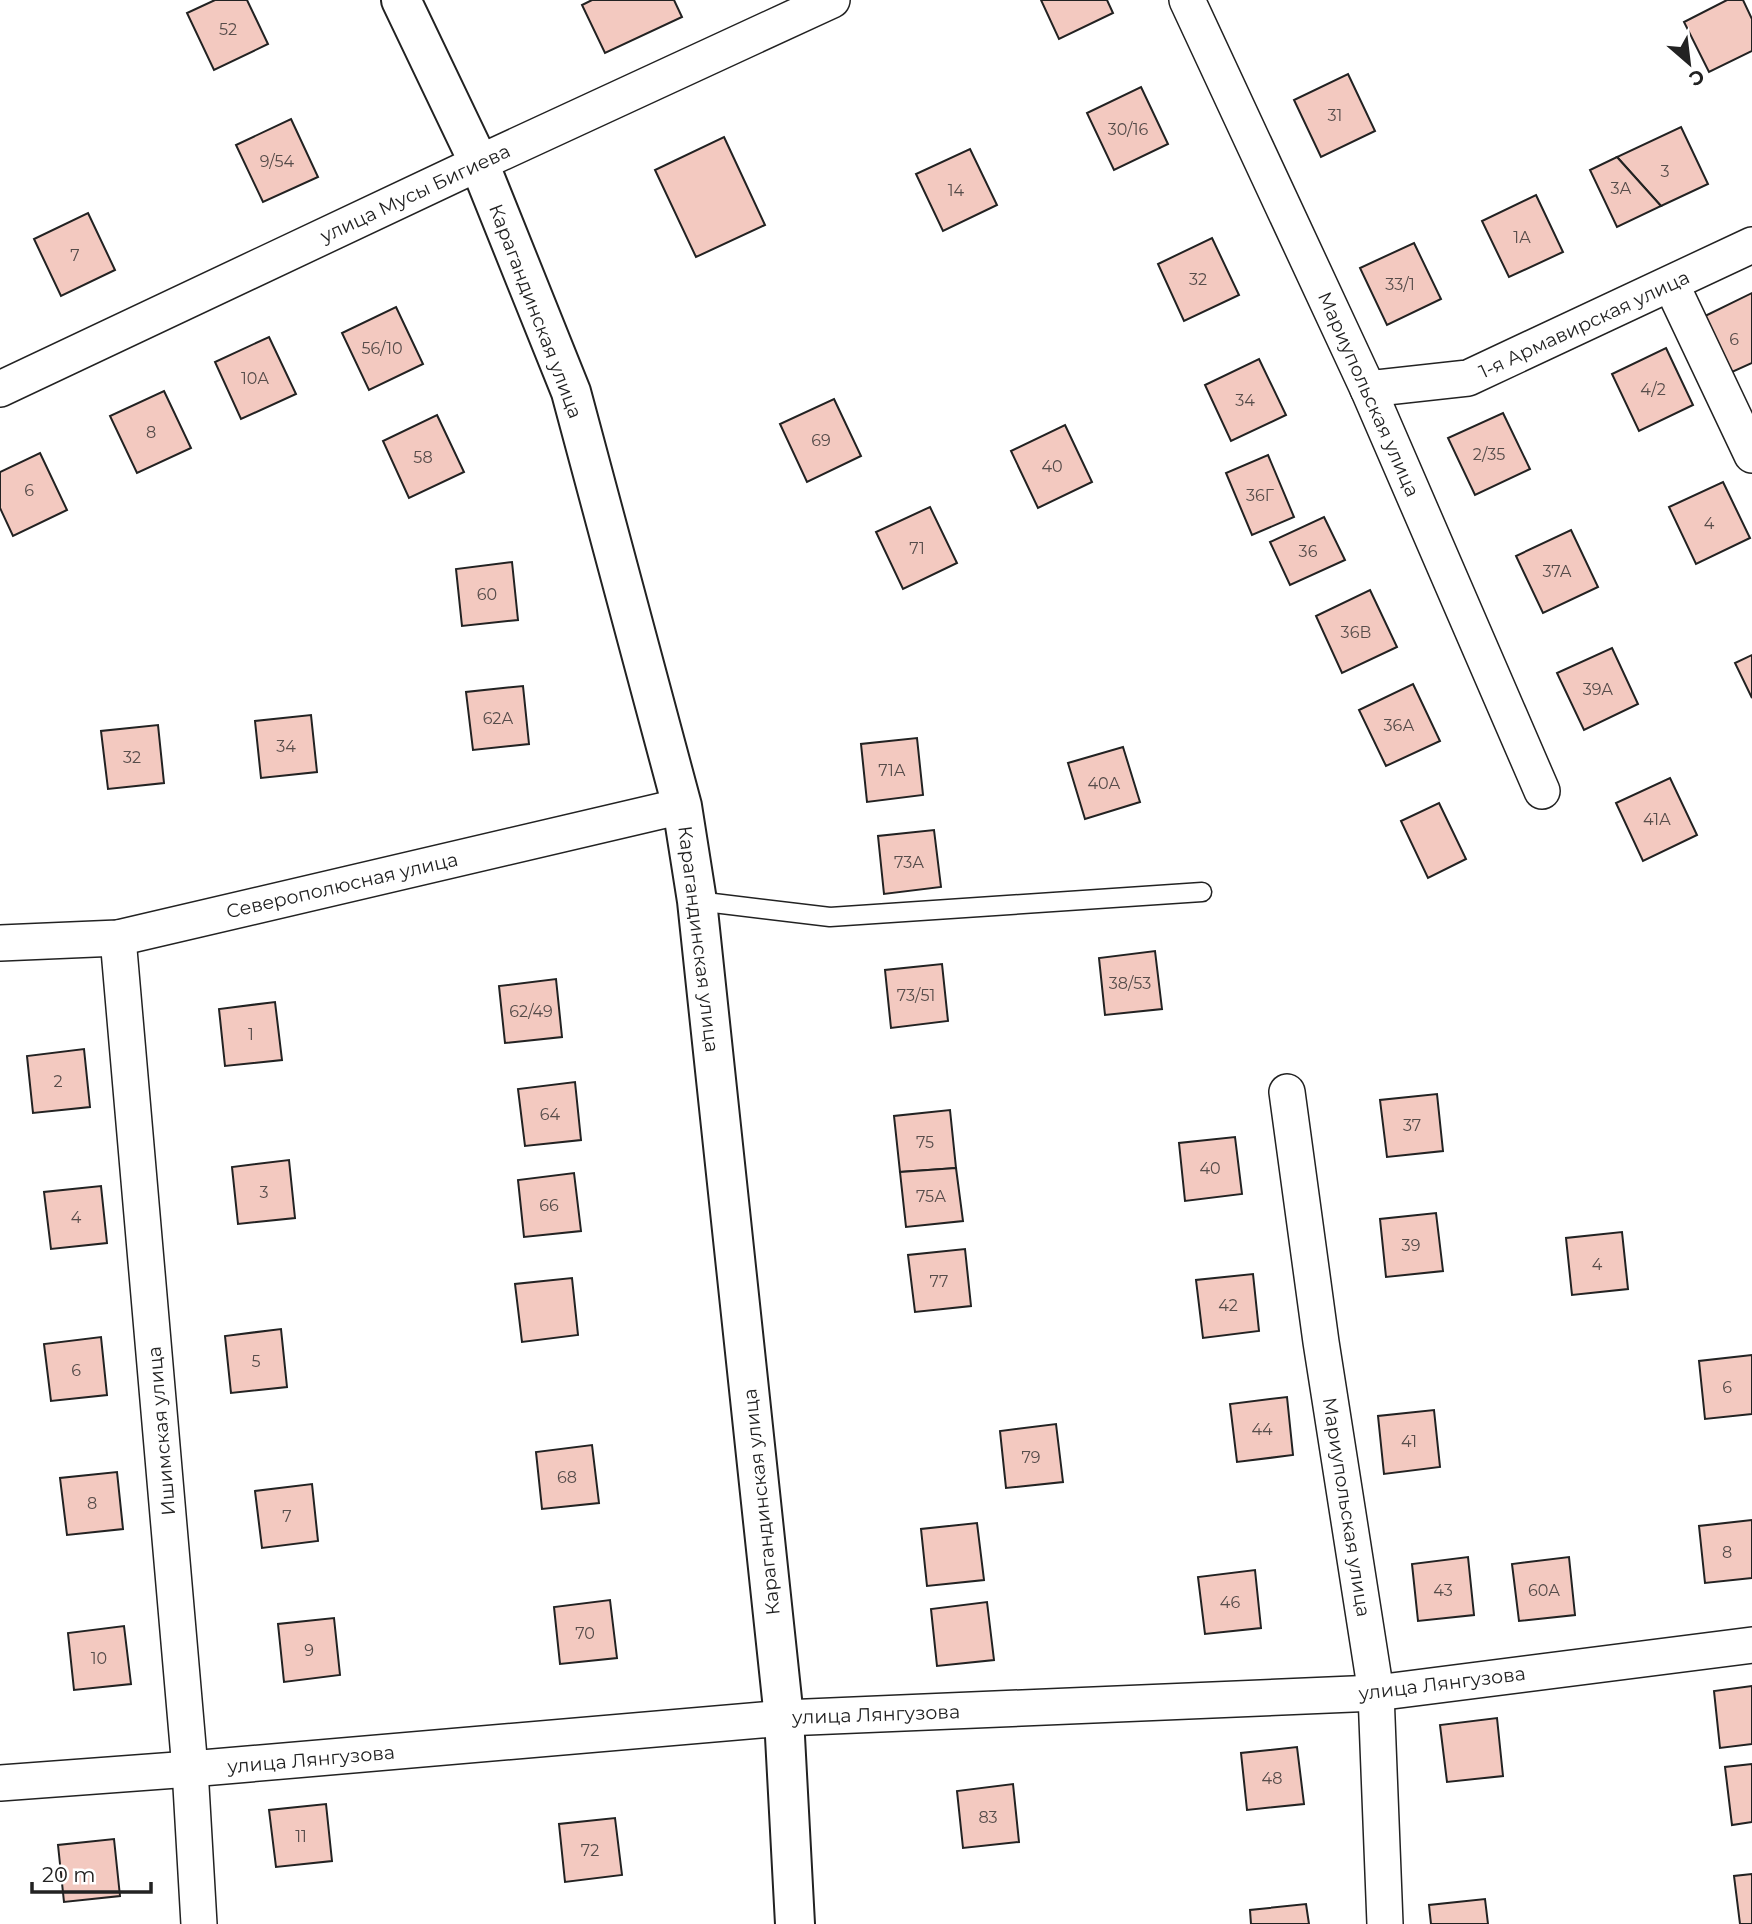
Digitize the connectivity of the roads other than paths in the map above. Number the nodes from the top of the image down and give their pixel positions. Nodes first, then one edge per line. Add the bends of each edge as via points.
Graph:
1 (401, 0) edge
2 (832, 0) edge
3 (1187, 0) edge
4 (479, 163) junction
5 (1752, 245) edge
6 (1671, 284) junction
7 (0, 389) edge
8 (1368, 389) junction
9 (1752, 455) edge
10 (1542, 791) dead end
11 (682, 806) junction
12 (1202, 892) dead end
13 (697, 901) junction
14 (118, 938) junction
15 (0, 943) edge
16 (1287, 1092) dead end
17 (1752, 1645) edge
18 (1376, 1693) junction
19 (784, 1718) junction
20 (190, 1769) junction
21 (0, 1783) edge
22 (199, 1924) edge
23 (794, 1924) edge
24 (1385, 1924) edge

1 - 4 street, Карагандинская улица
2 - 4 street, улица Мусы Бигиева
3 - 8 street, Мариупольская улица
4 - 7 street, улица Мусы Бигиева
4 - 11 street, Карагандинская улица via 571,392
5 - 6 street, 1-я Армавирская улица
6 - 8 street, 1-я Армавирская улица via 1468,378
6 - 9 street
8 - 10 street, Мариупольская улица
11 - 13 street, Карагандинская улица
11 - 14 street, Северополюсная улица
12 - 13 lane via 830,917
13 - 19 street, Карагандинская улица
14 - 15 street, Северополюсная улица
14 - 20 street, Ишимская улица
16 - 18 street, Мариупольская улица
17 - 18 street, улица Лянгузова
18 - 19 street, улица Лянгузова
18 - 24 street, Мариупольская улица
19 - 20 street, улица Лянгузова
19 - 23 street, Карагандинская улица
20 - 21 street, улица Лянгузова
20 - 22 street, Ишимская улица

